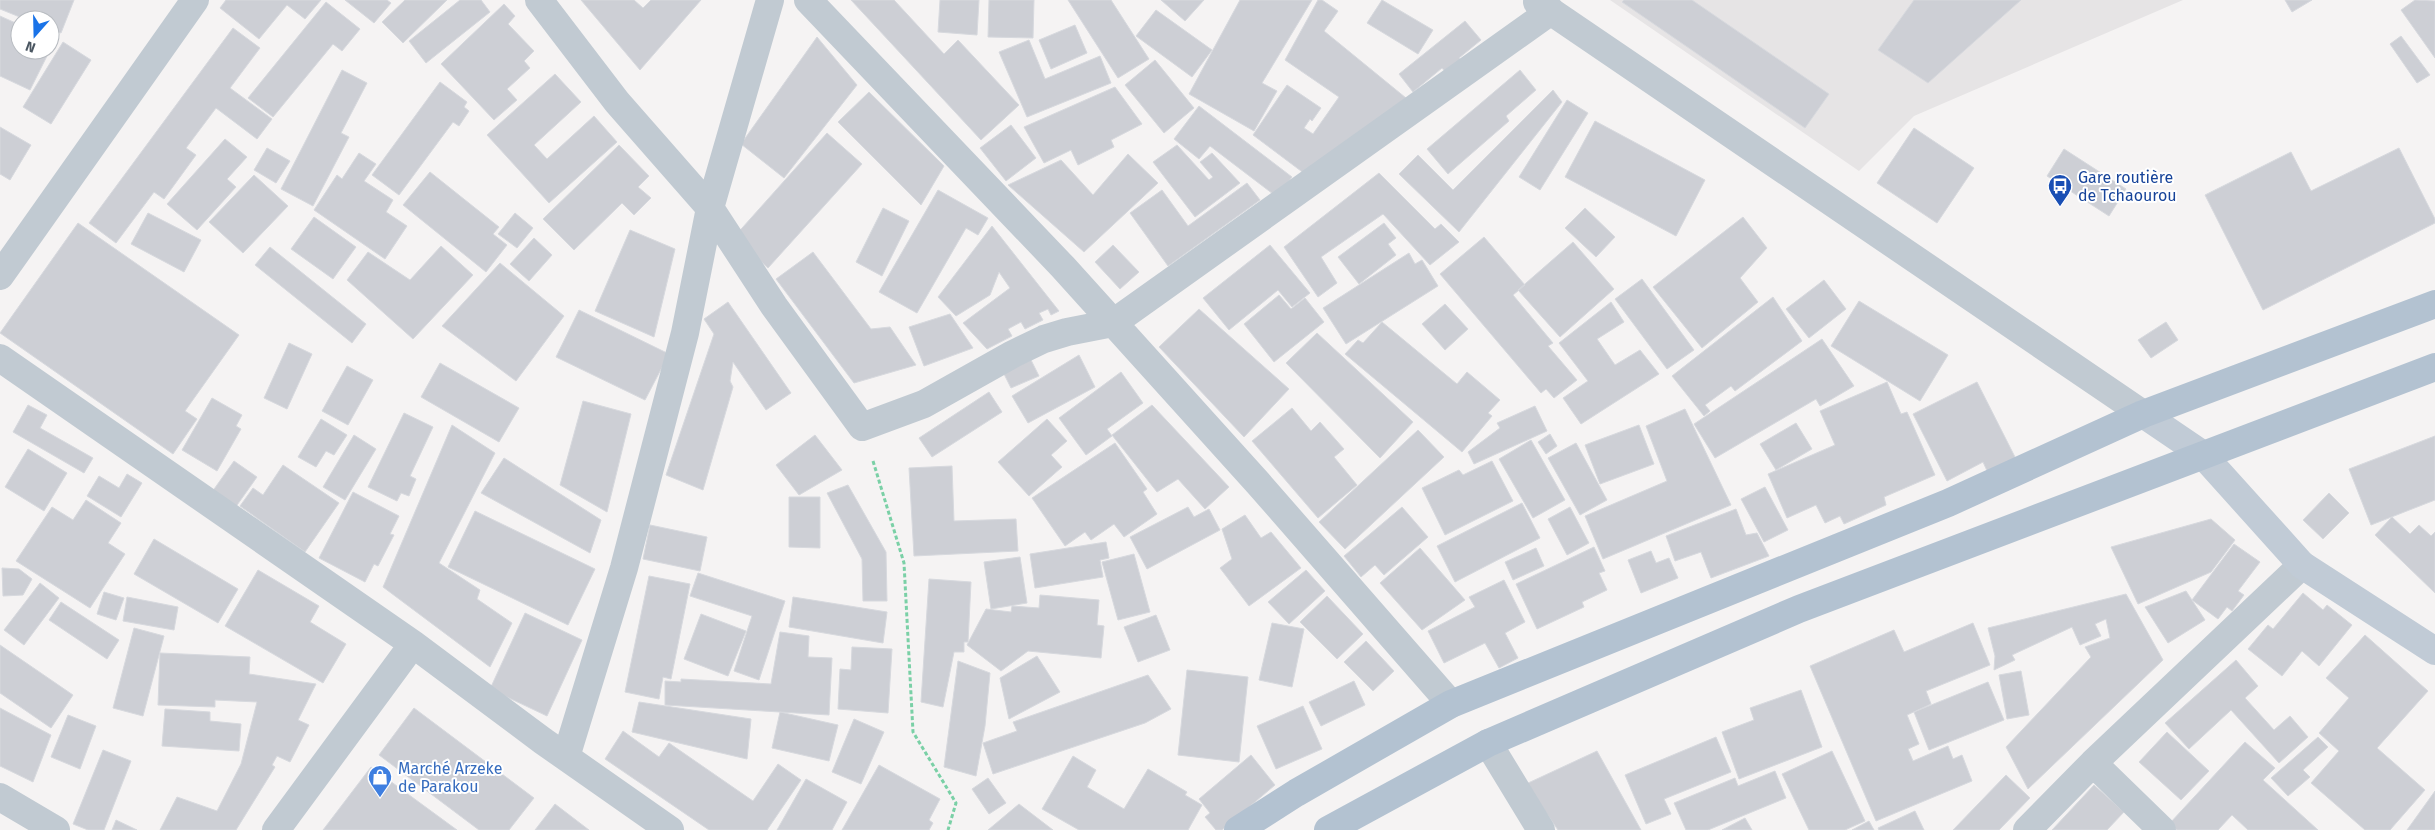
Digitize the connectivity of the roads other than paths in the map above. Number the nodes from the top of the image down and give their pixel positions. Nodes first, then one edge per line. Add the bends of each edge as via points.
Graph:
1 (194, 0) edge
2 (540, 0) edge
3 (770, 0) edge
4 (808, 0) edge
5 (1542, 6) edge
6 (710, 208) junction
7 (0, 276) edge
8 (2435, 304) edge
9 (1113, 322) junction
10 (0, 358) edge
11 (2435, 367) edge
12 (2143, 414) junction
13 (2202, 454) junction
14 (2302, 565) junction
15 (413, 644) junction
16 (2435, 651) edge
17 (1451, 704) junction
18 (1488, 742) junction
19 (566, 757) junction
20 (2093, 763) junction
21 (0, 797) edge
22 (56, 830) edge
23 (276, 830) edge
24 (670, 830) edge
25 (1238, 830) edge
26 (1328, 830) edge
27 (1541, 830) edge
28 (2027, 830) edge
29 (2162, 830) edge

1 - 7 street
2 - 6 street via 617,102
3 - 6 street
4 - 9 street
5 - 9 street
5 - 12 street
6 - 9 street via 774,306 862,426 924,404 1044,339
6 - 19 street via 685,333 624,568
8 - 12 main road
9 - 17 street
10 - 15 street
11 - 13 main road
12 - 13 street
12 - 17 main road via 1948,503
13 - 14 street
13 - 18 main road via 1799,609
14 - 16 street
14 - 20 street
15 - 19 street
15 - 23 street
17 - 25 main road via 1296,792
18 - 26 main road
18 - 27 street
19 - 24 street
20 - 28 street
20 - 29 street
21 - 22 street

